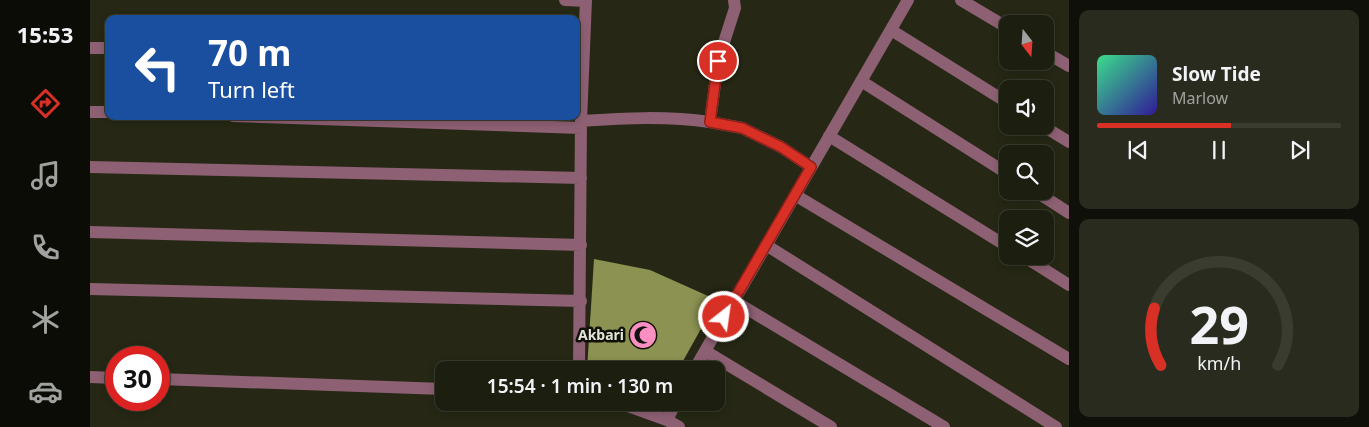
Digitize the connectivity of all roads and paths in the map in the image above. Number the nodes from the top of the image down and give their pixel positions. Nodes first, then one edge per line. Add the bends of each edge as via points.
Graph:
1 (565, 0) edge
2 (586, 0) edge
3 (734, 0) edge
4 (908, 0) edge
5 (961, 0) edge
6 (999, 23) edge
7 (891, 30) junction
8 (90, 48) edge
9 (105, 48) edge
10 (1054, 57) edge
11 (580, 64) edge
12 (1069, 66) edge
13 (861, 81) junction
14 (999, 98) edge
15 (90, 112) edge
16 (105, 112) edge
17 (407, 120) edge
18 (710, 122) junction
19 (581, 124) junction
20 (1054, 132) edge
21 (829, 136) junction
22 (1069, 142) edge
23 (90, 167) edge
24 (811, 167) junction
25 (999, 168) edge
26 (581, 178) junction
27 (795, 195) junction
28 (1049, 200) edge
29 (1069, 213) edge
30 (90, 232) edge
31 (999, 241) edge
32 (580, 245) junction
33 (766, 246) junction
34 (1037, 265) edge
35 (1069, 285) edge
36 (90, 288) edge
37 (734, 300) junction
38 (580, 301) junction
39 (704, 351) junction
40 (1069, 360) edge
41 (579, 361) edge
42 (699, 361) edge
43 (90, 377) edge
44 (105, 378) edge
45 (170, 380) edge
46 (435, 389) edge
47 (642, 411) edge
48 (672, 411) edge
49 (667, 420) junction
50 (679, 427) edge
51 (831, 427) edge
52 (944, 427) edge
53 (1056, 427) edge

1 - 2 street
2 - 11 street
3 - 18 street via 718,61
4 - 7 street
5 - 6 street
7 - 13 street
7 - 14 street
8 - 9 street
10 - 12 street
11 - 19 street
13 - 21 street
13 - 25 street
15 - 16 street
17 - 19 street
18 - 19 street via 644,117
18 - 24 street via 742,128 781,147
19 - 26 street
20 - 22 street
21 - 24 street
21 - 31 street
23 - 26 street
24 - 27 street
26 - 32 street
27 - 33 street
27 - 40 street
28 - 29 street
30 - 32 street
32 - 38 street
33 - 37 street
33 - 53 street
34 - 35 street
36 - 38 street
37 - 39 street
37 - 52 street
38 - 41 street
39 - 42 street
39 - 51 street
43 - 44 street
45 - 46 street
47 - 49 street
48 - 49 street
49 - 50 street

